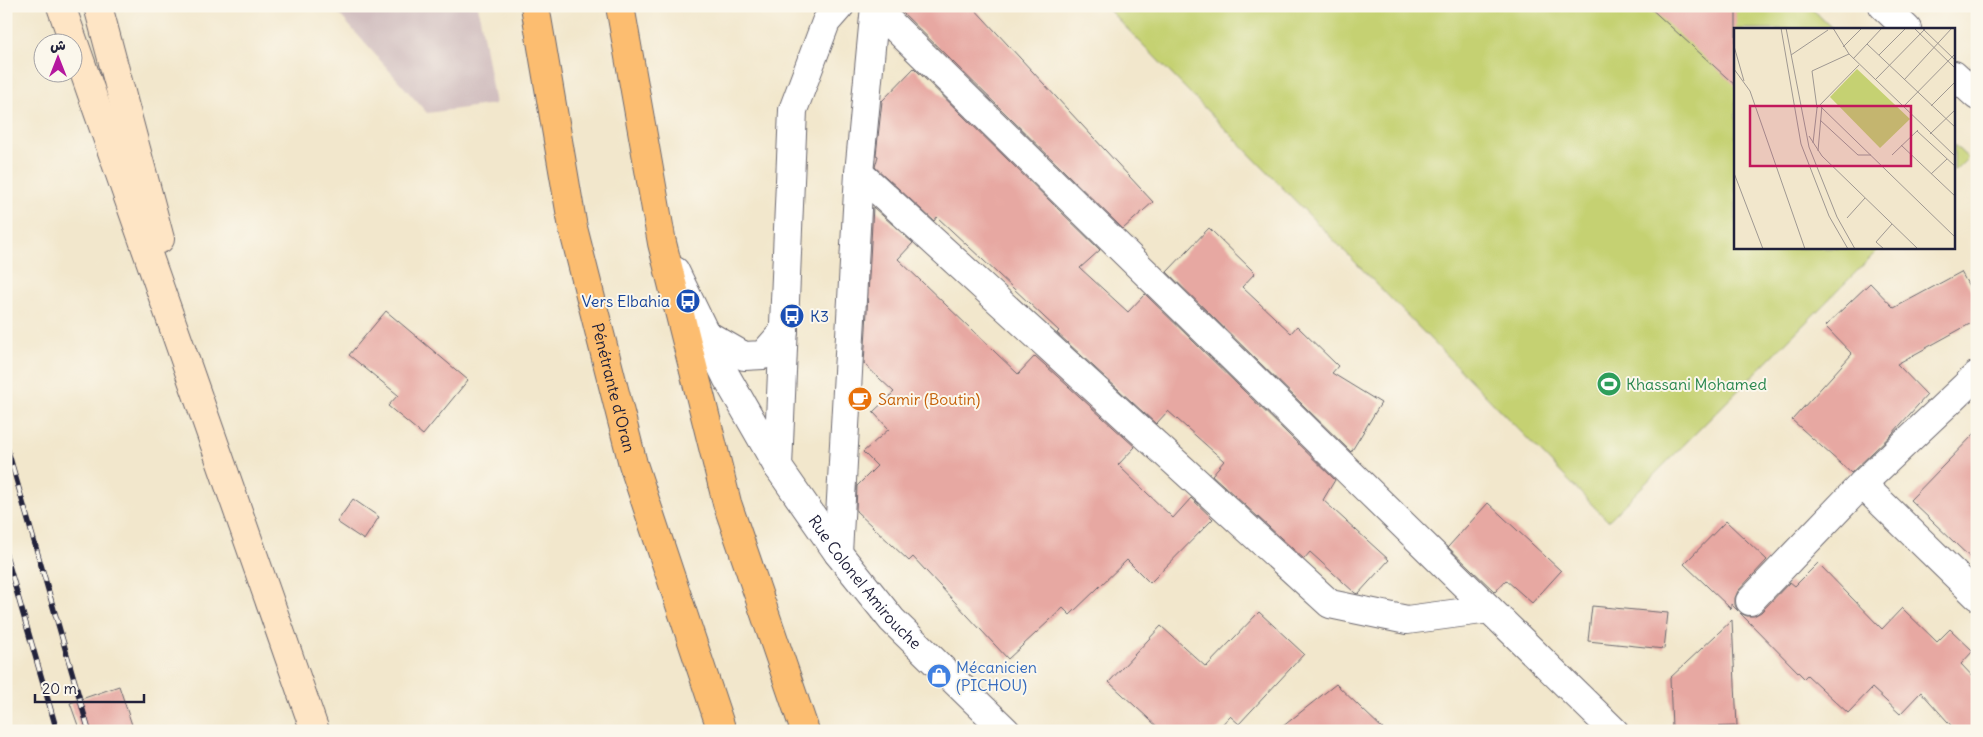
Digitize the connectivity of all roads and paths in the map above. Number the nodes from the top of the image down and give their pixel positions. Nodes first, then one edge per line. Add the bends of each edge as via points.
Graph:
1 (62, 6) edge
2 (98, 6) edge
3 (535, 6) edge
4 (620, 6) edge
5 (874, 6) edge
6 (830, 12) edge
7 (1956, 77) edge
8 (1977, 96) edge
9 (859, 173) junction
10 (662, 243) junction
11 (784, 331) junction
12 (706, 334) junction
13 (1977, 375) edge
14 (214, 444) junction
15 (778, 467) junction
16 (1862, 484) junction
17 (838, 553) junction
18 (1977, 596) edge
19 (1750, 601) dead end
20 (1489, 609) junction
21 (315, 731) edge
22 (722, 731) edge
23 (805, 731) edge
24 (1006, 731) edge
25 (1614, 731) edge

1 - 14 main road
2 - 14 main road
3 - 22 highway, Pénétrante d'Oran via 573,228 632,464
4 - 10 highway
5 - 9 street
5 - 20 street
6 - 11 street via 793,110
7 - 8 street
9 - 17 street
9 - 20 street via 1330,604 1407,620
10 - 12 street, Rue Colonel Amirouche
10 - 23 highway via 726,503
11 - 12 street via 763,355 744,356
11 - 15 street
12 - 15 street, Rue Colonel Amirouche
13 - 16 street
14 - 21 main road
15 - 17 street, Rue Colonel Amirouche
16 - 18 street
16 - 19 street
17 - 24 street, Rue Colonel Amirouche via 892,620
20 - 25 street

